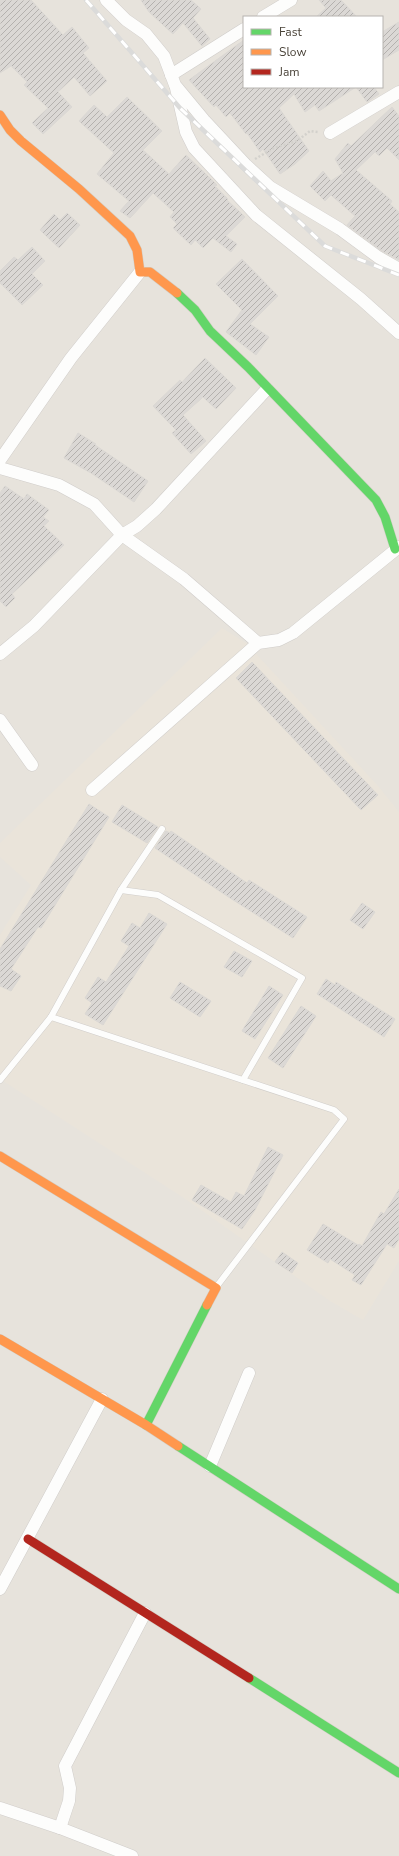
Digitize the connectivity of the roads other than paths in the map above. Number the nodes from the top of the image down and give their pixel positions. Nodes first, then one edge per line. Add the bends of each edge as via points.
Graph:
1 (106, 0) edge
2 (291, 0) edge
3 (265, 16) edge
4 (243, 30) edge
5 (173, 80) junction
6 (399, 92) edge
7 (2, 123) edge
8 (330, 134) road end
9 (399, 269) edge
10 (140, 272) junction
11 (399, 333) edge
12 (267, 389) junction
13 (1, 468) edge
14 (122, 535) junction
15 (397, 548) edge
16 (258, 643) junction
17 (0, 654) edge
18 (0, 720) edge
19 (32, 765) dead end
20 (92, 790) dead end
21 (162, 828) dead end
22 (121, 890) junction
23 (51, 1017) junction
24 (0, 1080) edge
25 (243, 1080) junction
26 (0, 1156) edge
27 (216, 1288) junction
28 (0, 1339) edge
29 (249, 1373) dead end
30 (102, 1399) junction
31 (146, 1424) junction
32 (210, 1466) junction
33 (28, 1539) junction
34 (0, 1589) edge
35 (399, 1589) edge
36 (145, 1613) junction
37 (399, 1773) edge
38 (0, 1808) edge
39 (60, 1828) junction
40 (132, 1856) edge

1 - 5 street via 126,20 146,34 164,56
2 - 3 street
4 - 5 street
5 - 9 street via 204,120 270,187 340,229
5 - 11 street via 186,132 194,148 256,215 361,299
6 - 8 street
7 - 10 street via 26,147 46,161 130,236 136,250
10 - 12 street via 150,272 190,305 210,332 248,367
10 - 13 street via 70,358
12 - 14 street via 156,509
12 - 15 street via 376,500
13 - 14 street via 59,485 94,504
14 - 16 street via 184,580
14 - 17 street via 34,626
15 - 16 street via 294,634 279,640
16 - 20 street
18 - 19 street
21 - 22 lane
22 - 23 lane
22 - 25 lane via 158,895 302,978
23 - 24 lane
23 - 25 lane
25 - 27 lane via 334,1110 344,1119
26 - 27 street
27 - 31 street
28 - 30 street
29 - 32 street
30 - 31 street
30 - 33 street
31 - 32 street
32 - 35 street
33 - 34 street
33 - 36 street
36 - 37 street
36 - 39 street via 65,1766 70,1788 69,1801
38 - 39 street
39 - 40 street

